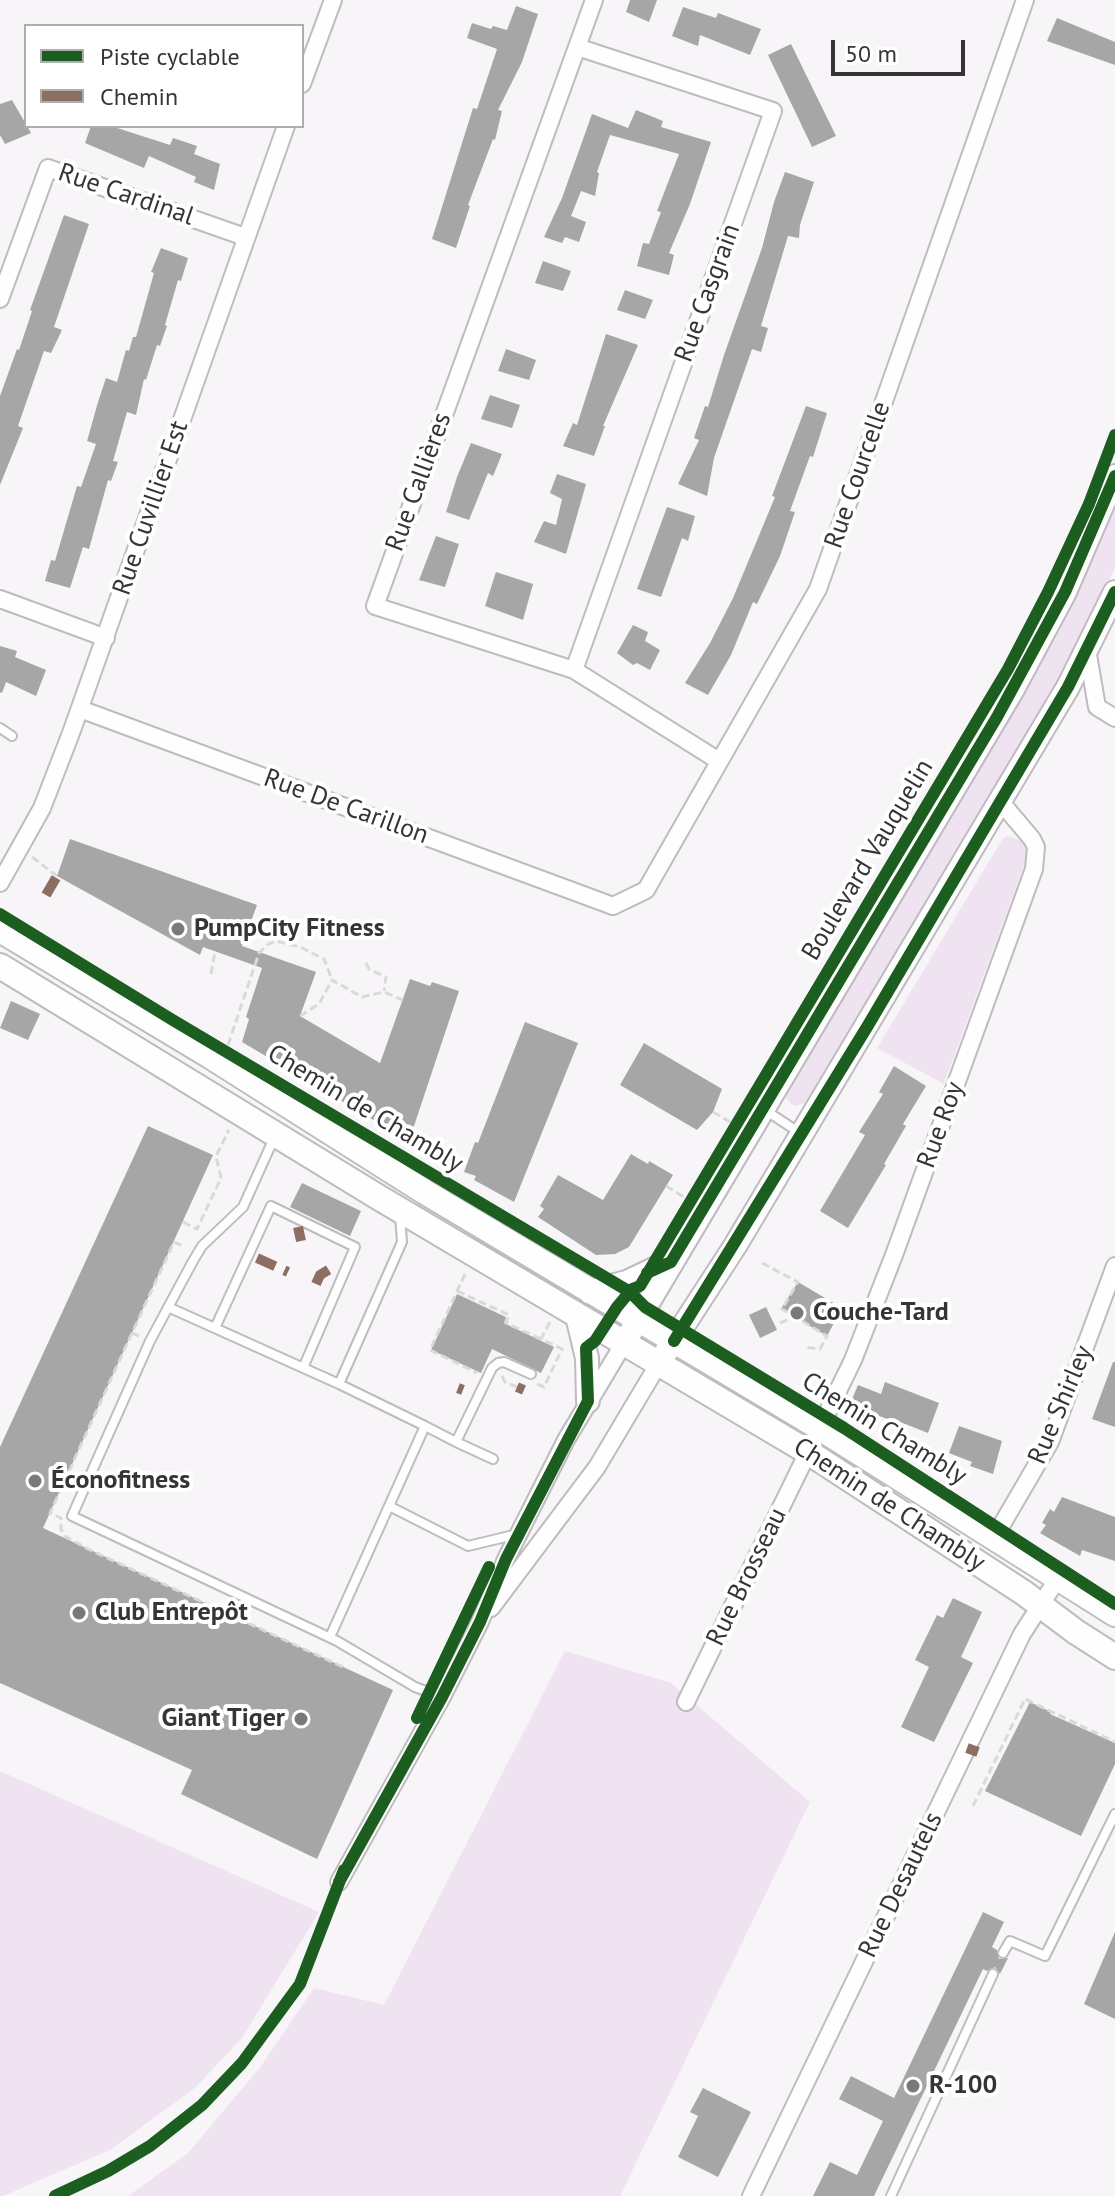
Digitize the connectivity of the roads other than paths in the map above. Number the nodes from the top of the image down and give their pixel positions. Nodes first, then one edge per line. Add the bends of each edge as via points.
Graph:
1 (333, 0) edge
2 (594, 0) edge
3 (1025, 0) edge
4 (577, 47) junction
5 (304, 79) edge
6 (285, 128) edge
7 (245, 237) junction
8 (0, 299) edge
9 (1115, 476) edge
10 (1115, 592) edge
11 (0, 599) edge
12 (106, 638) junction
13 (1087, 649) junction
14 (574, 670) junction
15 (80, 709) junction
16 (1115, 718) edge
17 (0, 728) edge
18 (12, 736) dead end
19 (719, 761) junction
20 (1000, 801) junction
21 (0, 883) edge
22 (613, 906) joint
23 (0, 930) edge
24 (0, 966) edge
25 (762, 1109) junction
26 (801, 1133) junction
27 (276, 1134) junction
28 (397, 1207) junction
29 (671, 1262) junction
30 (1115, 1266) edge
31 (591, 1292) junction
32 (168, 1307) junction
33 (565, 1315) junction
34 (638, 1319) junction
35 (215, 1328) junction
36 (674, 1341) junction
37 (624, 1343) junction
38 (659, 1363) junction
39 (303, 1368) junction
40 (531, 1374) dead end
41 (339, 1384) junction
42 (588, 1401) junction
43 (425, 1426) junction
44 (820, 1428) junction
45 (456, 1442) junction
46 (808, 1452) junction
47 (493, 1459) dead end
48 (389, 1506) junction
49 (519, 1534) junction
50 (994, 1538) junction
51 (1058, 1578) junction
52 (1041, 1606) junction
53 (1115, 1614) edge
54 (480, 1622) junction
55 (330, 1637) junction
56 (1115, 1657) edge
57 (442, 1697) junction
58 (686, 1702) dead end
59 (1115, 1814) edge
60 (339, 1882) dead end
61 (1003, 1953) dead end
62 (993, 1974) dead end
63 (751, 2196) edge
64 (891, 2196) edge

1 - 5 street
2 - 4 street, Rue Callières
3 - 19 street, Rue Courcelle via 818,589
4 - 14 street, Rue Casgrain via 773,111
4 - 14 street, Rue Callières via 375,606
6 - 7 street, Rue Cuvillier Est
7 - 8 street, Rue Cardinal via 48,168
7 - 12 street, Rue Cuvillier Est
9 - 25 street, Boulevard Vauquelin via 1078,565 1012,691
10 - 13 street
11 - 12 street
12 - 15 street, Rue Cuvillier Est
13 - 16 street via 1097,707
13 - 20 street
14 - 19 street, Rue Callières
15 - 21 street, Rue Cuvillier Est via 42,808
15 - 22 street, Rue De Carillon
17 - 18 lane
19 - 22 street, Rue Courcelle via 646,890
20 - 26 street
20 - 44 street, Rue Roy via 1036,847 1034,869 889,1268
23 - 31 main road, Chemin de Chambly
24 - 27 main road, Chemin de Chambly
25 - 26 lane
25 - 29 street, Boulevard Vauquelin
26 - 36 street
27 - 28 main road, Chemin de Chambly
27 - 32 lane via 248,1201 202,1246
28 - 33 main road, Chemin de Chambly
28 - 41 lane via 402,1242
29 - 31 main road via 627,1283
29 - 34 street, Boulevard Vauquelin
30 - 50 street, Rue Shirley via 1050,1442
31 - 34 main road, Chemin de Chambly
32 - 35 lane
32 - 55 lane via 72,1516
33 - 37 main road, Chemin de Chambly
33 - 42 street via 586,1348
34 - 36 main road, Chemin de Chambly
34 - 37 street, Boulevard Vauquelin
35 - 39 lane
35 - 39 lane via 271,1206 355,1247
36 - 38 street
36 - 44 main road, Chemin de Chambly
37 - 38 main road, Chemin de Chambly
37 - 42 street
38 - 46 main road, Chemin de Chambly
38 - 54 street via 597,1467
39 - 41 lane
40 - 45 lane via 504,1362 492,1368
41 - 43 lane
42 - 49 street
43 - 45 lane
43 - 48 lane
44 - 46 street, Rue Roy
44 - 50 main road, Chemin de Chambly
45 - 47 lane
46 - 52 main road, Chemin de Chambly
46 - 58 street, Rue Brosseau
48 - 49 lane via 468,1546
48 - 55 lane
49 - 54 street
50 - 51 main road, Chemin de Chambly
51 - 52 street, Rue Desautels
51 - 53 main road, Chemin de Chambly
52 - 56 main road, Chemin de Chambly
52 - 63 street, Rue Desautels via 1022,1634
54 - 57 street
55 - 57 lane
57 - 60 street
59 - 61 lane via 1045,1956 1010,1941
62 - 64 lane

